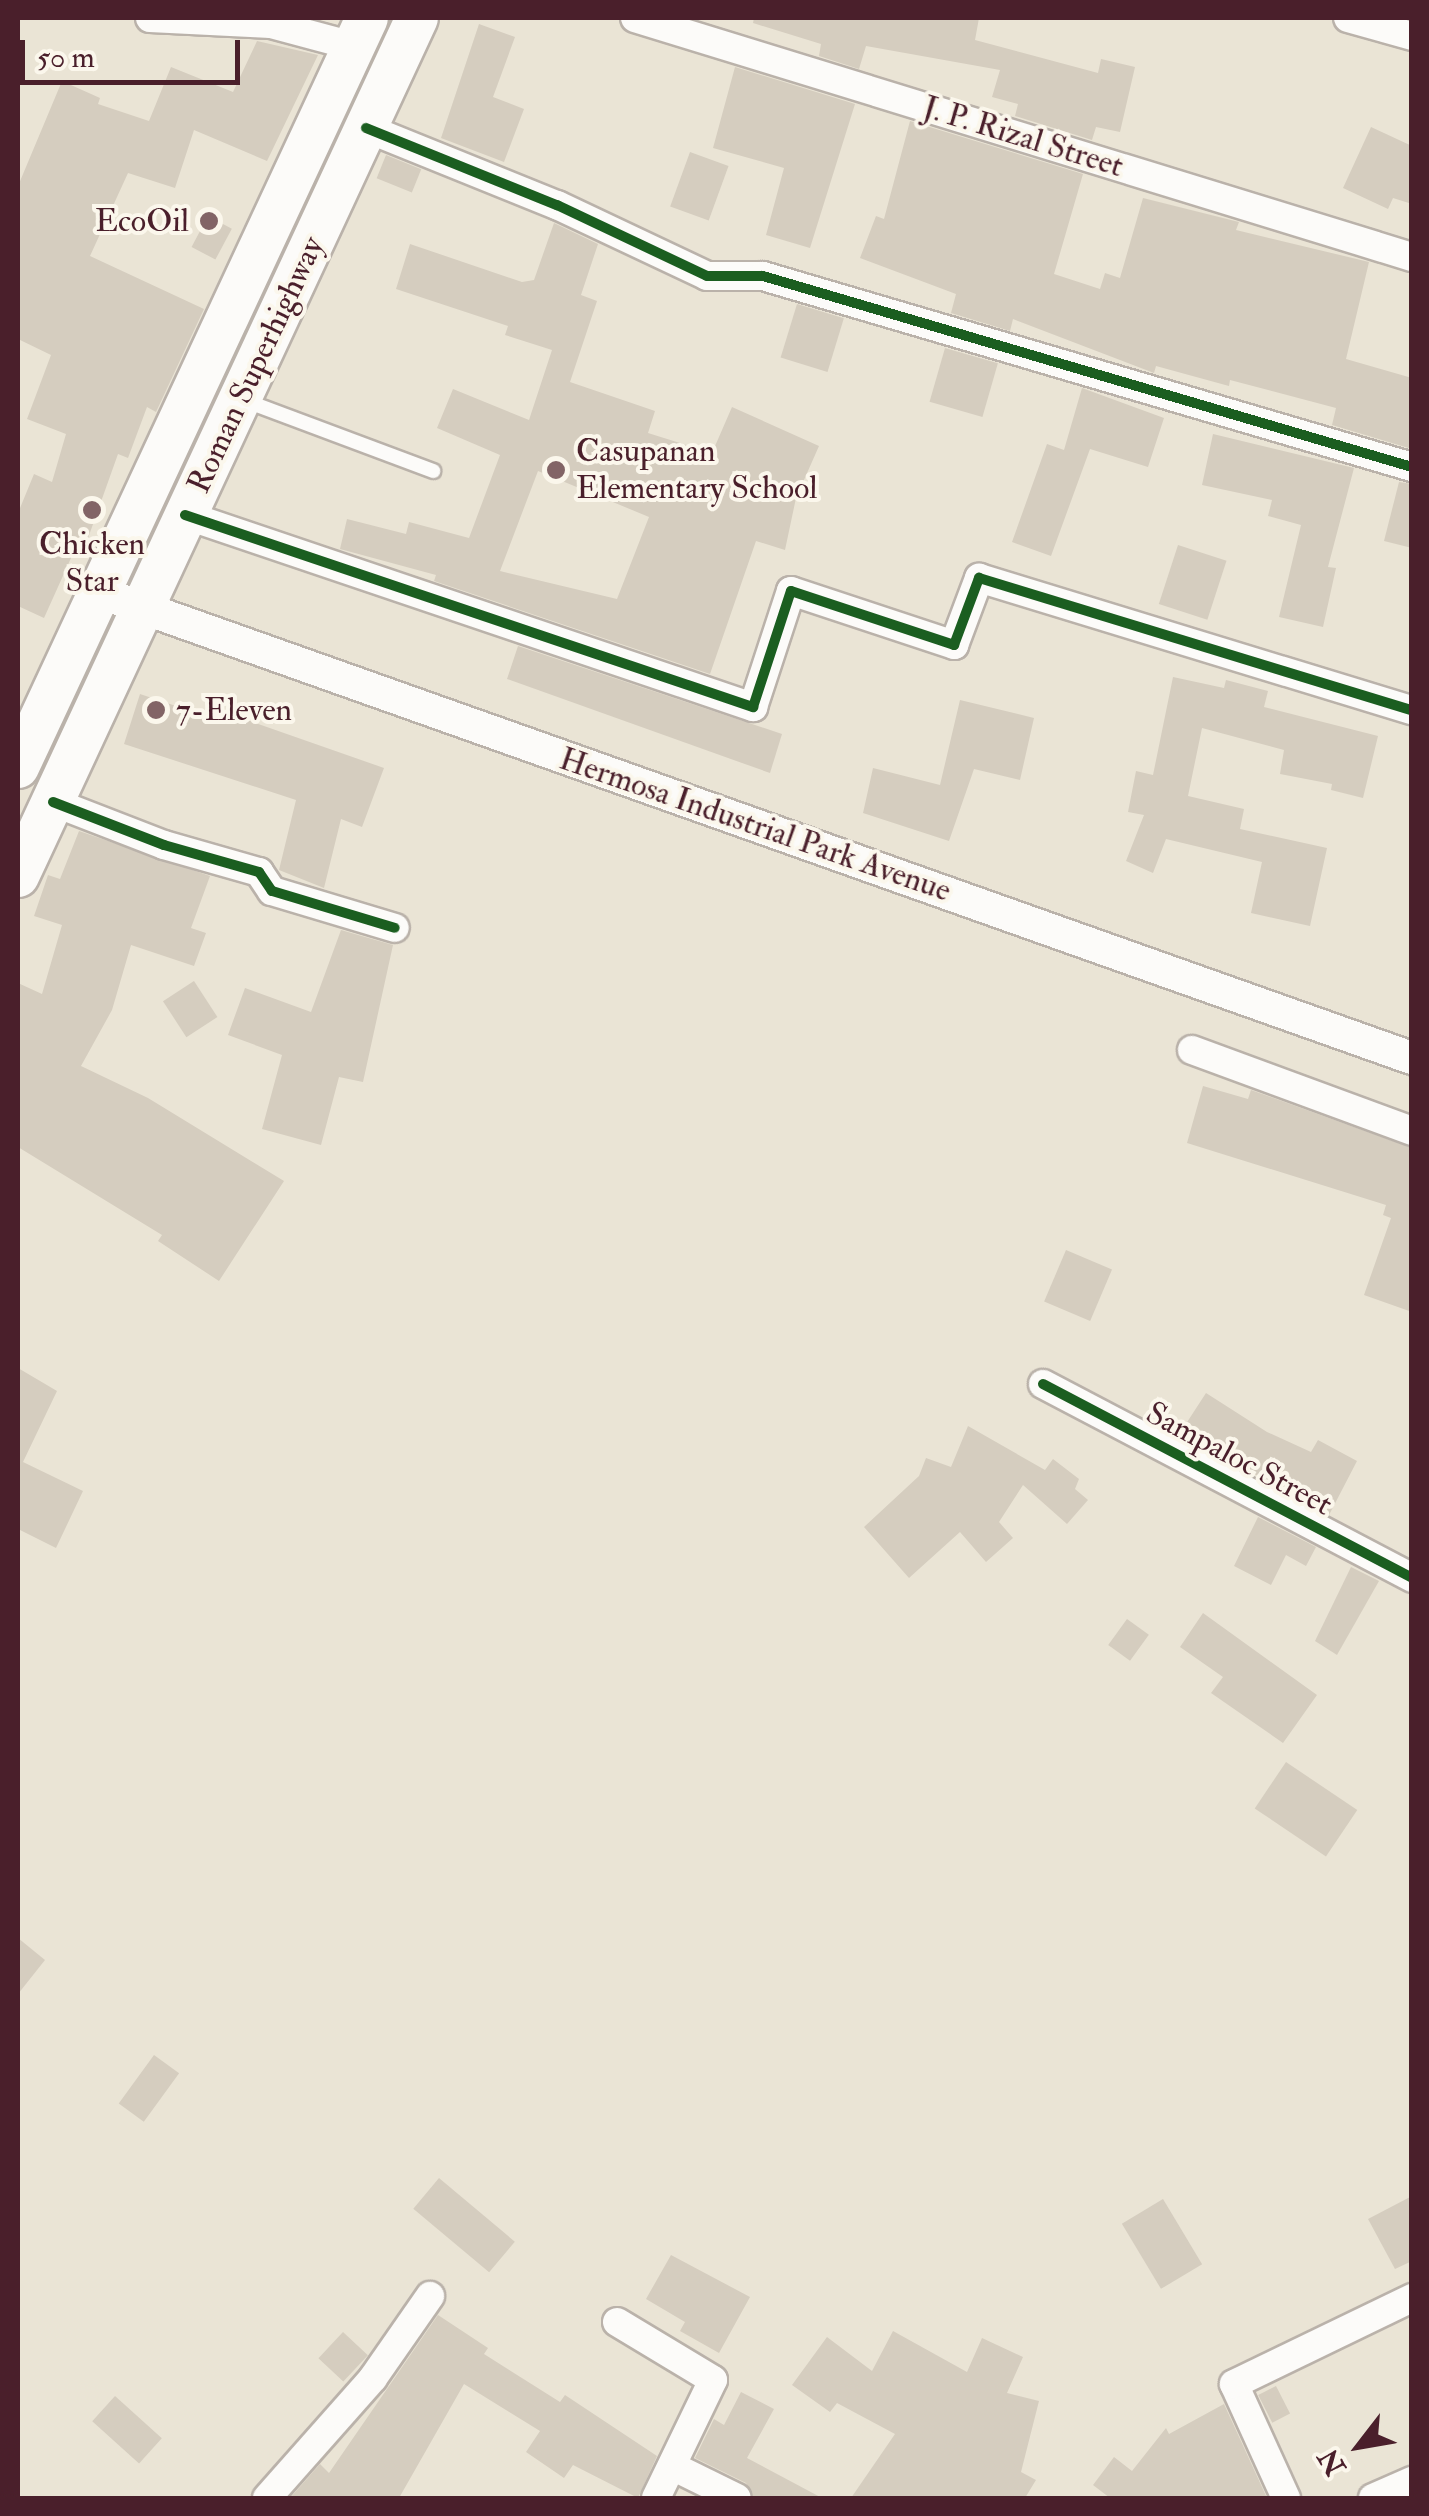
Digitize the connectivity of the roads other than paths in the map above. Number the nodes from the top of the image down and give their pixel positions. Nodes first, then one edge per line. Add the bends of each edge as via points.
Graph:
1 (150, 18) edge
2 (417, 18) edge
3 (635, 18) edge
4 (1348, 18) edge
5 (360, 32) edge
6 (1412, 36) edge
7 (366, 128) junction
8 (1412, 257) edge
9 (241, 399) junction
10 (1412, 467) edge
11 (433, 471) dead end
12 (185, 516) junction
13 (98, 592) junction
14 (142, 611) junction
15 (1412, 710) edge
16 (18, 768) edge
17 (52, 802) junction
18 (18, 876) edge
19 (394, 928) dead end
20 (1192, 1050) dead end
21 (1412, 1058) edge
22 (1412, 1131) edge
23 (1043, 1384) dead end
24 (1412, 1578) edge
25 (430, 2296) dead end
26 (1412, 2298) edge
27 (617, 2322) dead end
28 (672, 2466) junction
29 (1412, 2480) edge
30 (267, 2498) edge
31 (656, 2498) edge
32 (737, 2498) edge
33 (1286, 2498) edge
34 (1373, 2498) edge

1 - 5 street
2 - 7 main road, Roman Superhighway
3 - 8 street, J. P. Rizal Street
4 - 6 street
5 - 13 main road, Roman Superhighway
7 - 9 main road, Roman Superhighway
7 - 10 street via 557,205 707,276 763,276
9 - 11 lane
9 - 12 main road, Roman Superhighway
12 - 14 main road, Roman Superhighway
12 - 15 street via 754,706 791,592 954,644 979,578
13 - 14 street, Hermosa Industrial Park Avenue
13 - 16 main road, Roman Superhighway
14 - 17 main road, Roman Superhighway
14 - 21 street, Hermosa Industrial Park Avenue
17 - 18 main road, Roman Superhighway
17 - 19 street via 164,845 260,872 272,891
20 - 22 street
23 - 24 street, Sampaloc Street
25 - 30 street via 373,2378
26 - 33 street via 1234,2384
27 - 28 street via 713,2380
28 - 31 street
28 - 32 street
29 - 34 street

